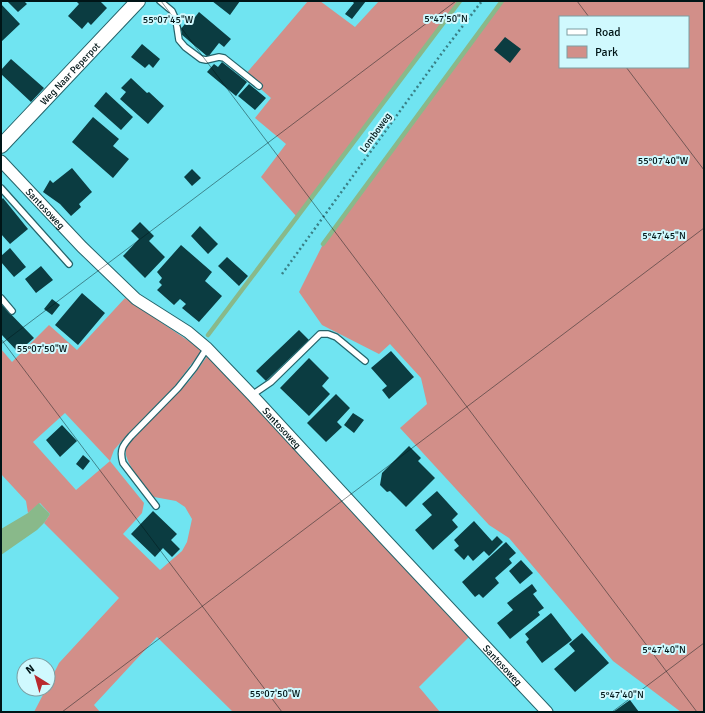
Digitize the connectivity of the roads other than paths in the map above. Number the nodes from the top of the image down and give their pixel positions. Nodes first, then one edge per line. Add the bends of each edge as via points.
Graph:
1 (138, 1) edge
2 (160, 1) edge
3 (259, 86) dead end
4 (1, 146) edge
5 (1, 161) edge
6 (1, 188) edge
7 (69, 264) dead end
8 (1, 298) edge
9 (12, 311) dead end
10 (206, 348) junction
11 (365, 361) dead end
12 (252, 395) junction
13 (156, 506) dead end
14 (547, 712) edge

1 - 4 street, Weg Naar Peperpot
2 - 3 lane via 172,11 179,40 185,47 201,59 224,58
5 - 10 street, Santosoweg via 136,299 188,332
6 - 7 lane
8 - 9 lane
10 - 12 street, Santosoweg
10 - 13 lane via 178,388 131,436 122,450 123,463
11 - 12 lane via 336,337 320,334 271,382
12 - 14 street, Santosoweg

